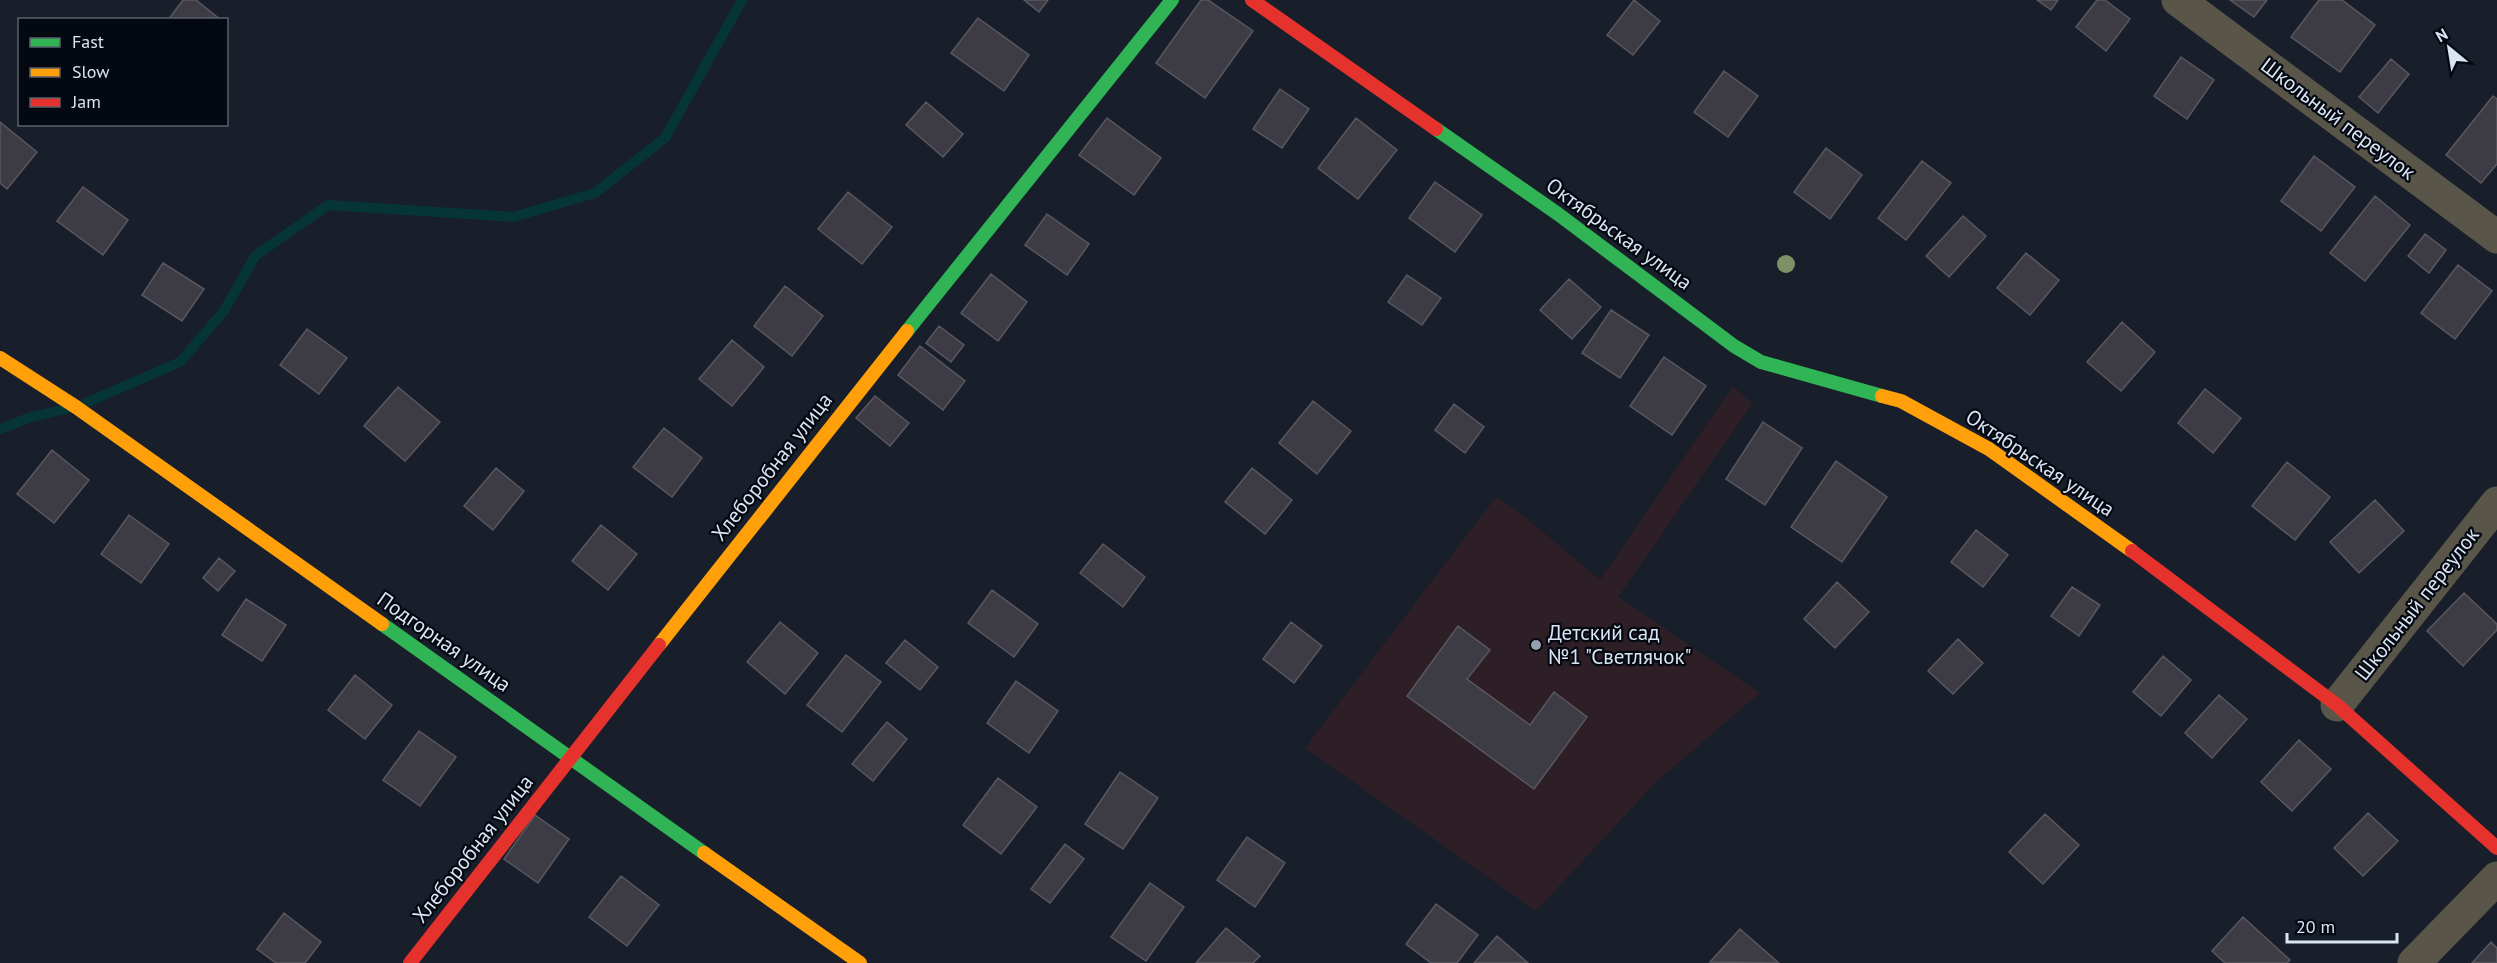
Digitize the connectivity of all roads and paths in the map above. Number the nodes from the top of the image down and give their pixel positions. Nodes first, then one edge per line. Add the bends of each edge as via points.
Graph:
1 (1172, 0) edge
2 (1252, 0) edge
3 (2178, 0) edge
4 (2497, 237) edge
5 (0, 358) edge
6 (2497, 503) edge
7 (2337, 705) junction
8 (572, 758) junction
9 (2497, 848) edge
10 (2497, 878) edge
11 (410, 963) edge
12 (860, 963) edge
13 (2414, 963) edge

1 - 8 street, Хлеборобная улица via 837,418
2 - 7 street, Октябрьская улица via 1558,214 1734,346 1761,362 1901,401 1989,449
3 - 4 street, Школьный переулок
5 - 8 street, Подгорная улица via 76,407
6 - 7 street, Школьный переулок
7 - 9 street, Октябрьская улица
8 - 11 street, Хлеборобная улица
8 - 12 street, Подгорная улица
10 - 13 street

